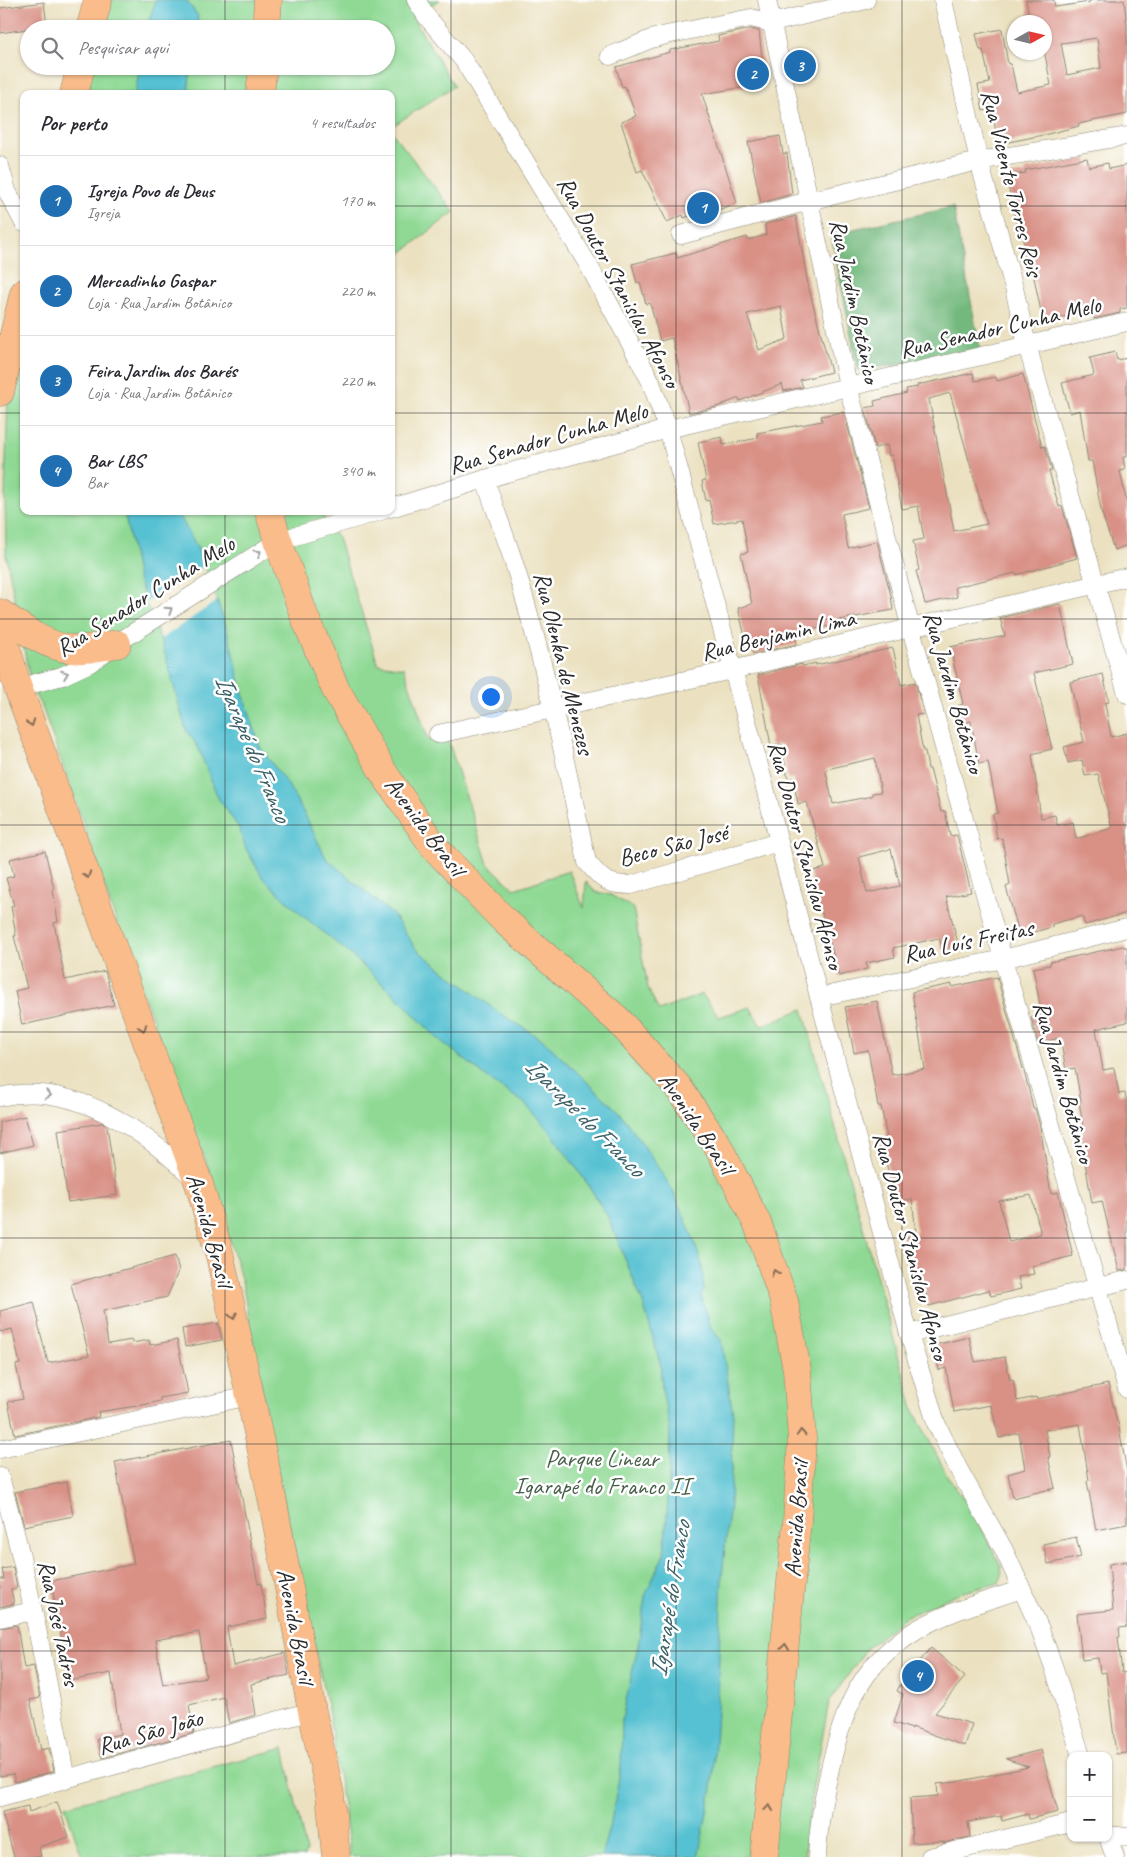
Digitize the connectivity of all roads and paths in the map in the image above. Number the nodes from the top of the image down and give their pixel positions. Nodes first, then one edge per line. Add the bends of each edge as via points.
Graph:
1 (98, 0) edge
2 (268, 0) edge
3 (416, 0) edge
4 (767, 0) edge
5 (866, 0) edge
6 (944, 0) edge
7 (92, 20) edge
8 (267, 20) edge
9 (772, 23) junction
10 (610, 56) dead end
11 (79, 75) edge
12 (262, 75) edge
13 (75, 90) edge
14 (260, 90) edge
15 (1127, 136) edge
16 (979, 161) junction
17 (0, 166) edge
18 (810, 201) junction
19 (20, 216) edge
20 (681, 235) dead end
21 (20, 308) edge
22 (1127, 322) edge
23 (1027, 345) junction
24 (1, 381) edge
25 (848, 386) junction
26 (668, 429) junction
27 (485, 479) junction
28 (395, 507) edge
29 (270, 515) edge
30 (367, 515) edge
31 (278, 541) junction
32 (1127, 577) edge
33 (1096, 584) junction
34 (0, 612) edge
35 (0, 627) edge
36 (911, 629) junction
37 (123, 640) junction
38 (732, 670) junction
39 (18, 688) junction
40 (1127, 694) edge
41 (554, 710) junction
42 (438, 734) dead end
43 (779, 842) junction
44 (587, 862) joint
45 (1127, 928) edge
46 (1003, 959) junction
47 (819, 997) junction
48 (0, 1097) edge
49 (199, 1184) junction
50 (1127, 1280) edge
51 (1099, 1286) junction
52 (909, 1334) junction
53 (1127, 1389) edge
54 (250, 1396) junction
55 (0, 1449) edge
56 (0, 1477) edge
57 (1022, 1589) junction
58 (33, 1611) junction
59 (0, 1618) edge
60 (312, 1712) junction
61 (1080, 1752) edge
62 (66, 1780) junction
63 (0, 1797) edge
64 (1067, 1823) edge
65 (1112, 1836) edge
66 (1127, 1837) edge
67 (1110, 1842) edge
68 (336, 1857) edge
69 (764, 1857) edge
70 (817, 1857) edge
71 (930, 1857) edge
72 (1115, 1857) edge

1 - 7 highway
2 - 8 highway
3 - 26 street, Rua Doutor Stanislau Afonso via 464,61 589,266 650,380
4 - 9 street, Rua Jardim Botânico
5 - 9 street
6 - 16 street, Rua Vicente Torres Reis
9 - 10 street via 750,18 732,21 651,39
9 - 18 street, Rua Jardim Botânico
11 - 13 highway
12 - 14 highway
15 - 16 street
16 - 18 street
16 - 23 street, Rua Vicente Torres Reis
17 - 19 street via 7,191
18 - 20 street
18 - 25 street, Rua Jardim Botânico
21 - 24 highway
22 - 23 street, Rua Senador Cunha Melo
23 - 25 street, Rua Senador Cunha Melo
23 - 33 street, Rua Vicente Torres Reis
25 - 26 street, Rua Senador Cunha Melo
25 - 36 street, Rua Jardim Botânico
26 - 27 street, Rua Senador Cunha Melo
26 - 38 street, Rua Doutor Stanislau Afonso
27 - 28 street, Rua Senador Cunha Melo
27 - 41 street, Rua Olenka de Menezes via 517,572
29 - 31 highway, Avenida Brasil
30 - 31 street, Rua Senador Cunha Melo
37 -> 31 street, Rua Senador Cunha Melo
69 -> 31 highway, Avenida Brasil via 798,1521 802,1438 796,1370 784,1301 758,1225 718,1146 678,1087 618,1020 505,921 435,848 385,774 335,688 305,618
32 - 33 street, Rua Benjamin Lima
33 - 36 street, Rua Benjamin Lima
33 - 40 street, Rua Vicente Torres Reis
34 - 37 highway via 54,646 73,650
35 - 39 highway, Avenida Brasil
36 - 38 street, Rua Benjamin Lima
36 - 46 street, Rua Jardim Botânico
39 -> 37 street, Rua Senador Cunha Melo via 76,670
38 - 41 street, Rua Benjamin Lima
38 - 43 street, Rua Doutor Stanislau Afonso
39 -> 49 highway, Avenida Brasil
41 - 42 street, Rua Benjamin Lima
41 - 44 street, Rua Olenka de Menezes
43 - 44 street, Beco São José via 631,885 616,885 602,879
43 - 47 street, Rua Doutor Stanislau Afonso
45 - 46 street, Rua Luís Freitas
46 - 47 street, Rua Luís Freitas
46 - 51 street, Rua Jardim Botânico
47 - 52 street, Rua Doutor Stanislau Afonso
48 -> 49 street via 36,1094 68,1098 114,1117 167,1152
49 -> 54 highway, Avenida Brasil via 220,1256
50 - 51 street
51 - 52 street
51 - 53 street, Rua Jardim Botânico
52 - 57 street, Rua Doutor Stanislau Afonso via 936,1423
54 - 55 street
54 - 60 highway, Avenida Brasil
56 - 58 street, Rua José Tadros
57 - 61 street, Rua Doutor Stanislau Afonso via 1054,1668
57 - 70 street via 945,1616 916,1630 893,1646 867,1673 850,1702 836,1740 822,1807
58 - 59 street
58 - 62 street, Rua José Tadros
60 - 62 street, Rua São João
60 - 68 highway, Avenida Brasil via 330,1794
62 - 63 street, Rua São João
64 - 71 street
65 - 66 street
67 - 72 street

